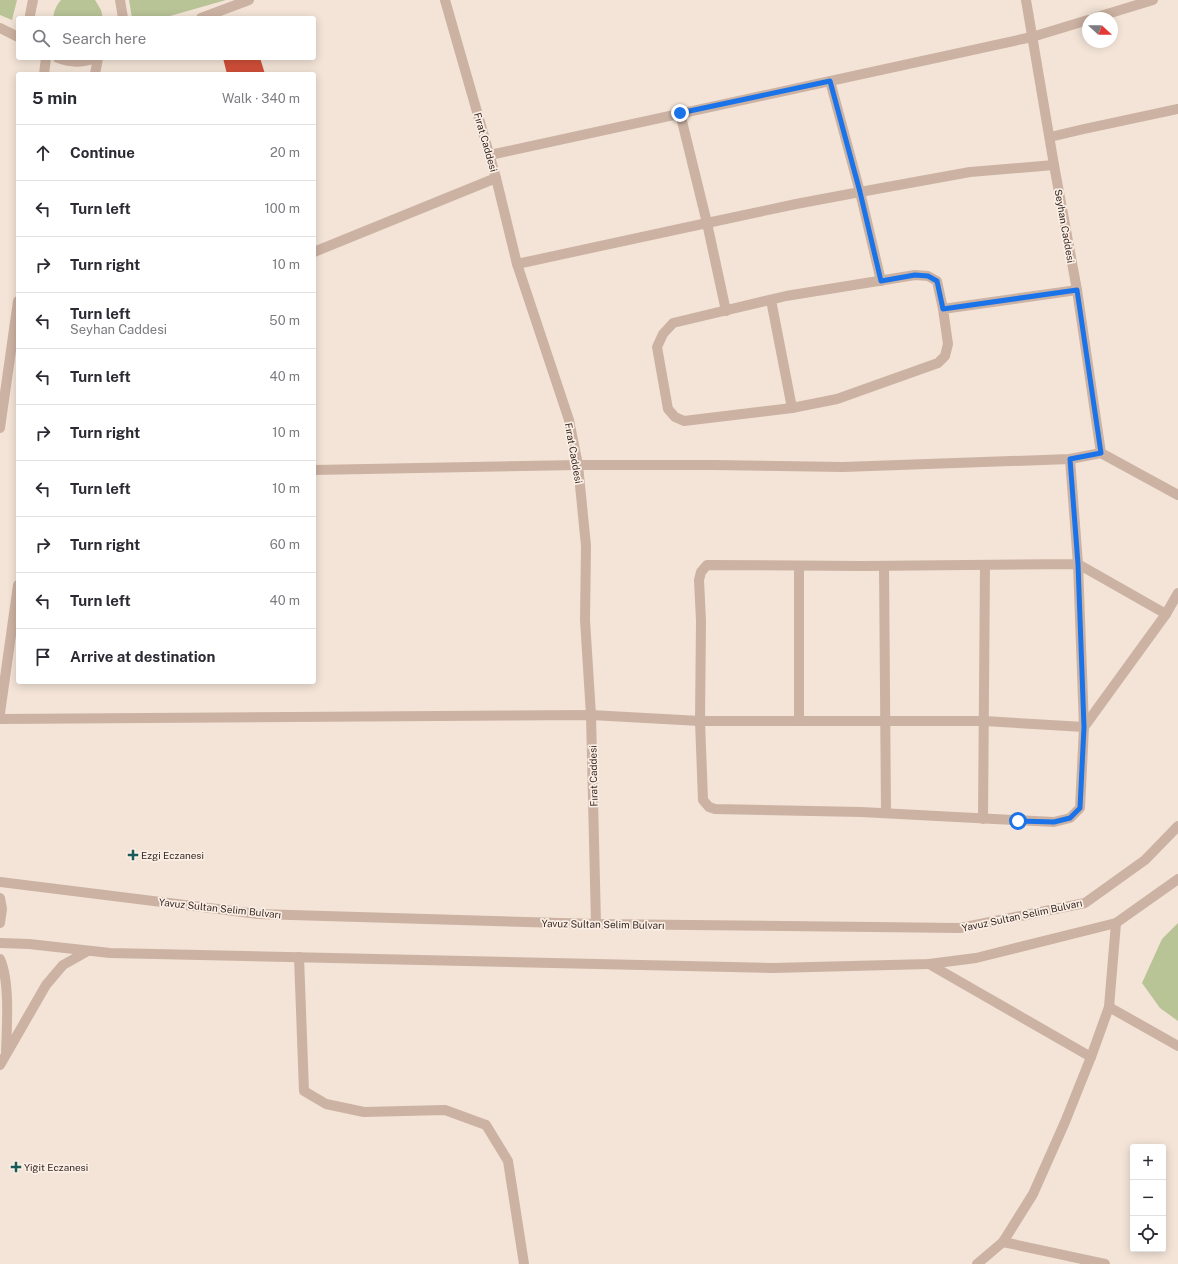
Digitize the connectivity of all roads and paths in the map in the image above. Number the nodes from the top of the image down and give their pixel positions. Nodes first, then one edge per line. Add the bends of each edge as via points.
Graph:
1 (32, 0) edge
2 (120, 0) edge
3 (249, 0) edge
4 (445, 0) edge
5 (1026, 0) edge
6 (1153, 0) edge
7 (1114, 12) edge
8 (30, 16) edge
9 (123, 16) edge
10 (206, 16) edge
11 (1082, 22) edge
12 (0, 28) edge
13 (16, 36) edge
14 (1032, 37) junction
15 (46, 60) edge
16 (65, 60) edge
17 (88, 60) edge
18 (98, 60) edge
19 (44, 72) edge
20 (95, 72) edge
21 (830, 81) junction
22 (1178, 109) edge
23 (680, 113) junction
24 (1050, 137) junction
25 (490, 154) junction
26 (1054, 166) junction
27 (496, 178) junction
28 (860, 192) junction
29 (707, 223) junction
30 (316, 251) edge
31 (517, 264) junction
32 (881, 281) junction
33 (1077, 290) junction
34 (772, 300) junction
35 (943, 309) junction
36 (726, 311) junction
37 (16, 315) edge
38 (792, 408) junction
39 (0, 428) edge
40 (1101, 453) junction
41 (1070, 459) junction
42 (578, 465) junction
43 (316, 470) edge
44 (1178, 495) edge
45 (1078, 564) junction
46 (985, 565) junction
47 (799, 566) junction
48 (884, 566) junction
49 (1178, 593) edge
50 (16, 599) edge
51 (1166, 614) junction
52 (0, 713) edge
53 (591, 715) junction
54 (0, 719) edge
55 (700, 721) junction
56 (799, 721) junction
57 (885, 721) junction
58 (984, 721) junction
59 (1084, 727) junction
60 (886, 813) junction
61 (983, 819) junction
62 (1178, 826) edge
63 (1178, 879) edge
64 (0, 882) edge
65 (0, 898) edge
66 (0, 923) edge
67 (1116, 923) junction
68 (596, 924) junction
69 (0, 943) edge
70 (88, 951) junction
71 (299, 957) junction
72 (0, 959) edge
73 (929, 964) junction
74 (1109, 1007) junction
75 (1178, 1046) edge
76 (6, 1053) junction
77 (1091, 1057) junction
78 (0, 1065) edge
79 (1002, 1242) junction
80 (524, 1264) edge
81 (978, 1264) edge
82 (1105, 1264) edge

1 - 8 street
2 - 9 street
3 - 10 street
4 - 25 street, Fırat Caddesi
5 - 14 street, Seyhan Caddesi
6 - 7 street
11 - 14 street
12 - 13 street
14 - 21 street
14 - 24 street, Seyhan Caddesi
15 - 19 street
16 - 17 street
18 - 20 street
21 - 23 street
21 - 28 street
22 - 24 street
23 - 25 street
23 - 29 street
24 - 26 street, Seyhan Caddesi
25 - 27 street, Fırat Caddesi
26 - 28 street via 970,172
26 - 33 street, Seyhan Caddesi
27 - 30 street
27 - 31 street, Fırat Caddesi
28 - 29 street
28 - 32 street
29 - 31 street
29 - 36 street
31 - 42 street, Fırat Caddesi via 569,420
32 - 34 street
32 - 35 street via 915,275 928,276 937,281
33 - 35 street
33 - 40 street, Seyhan Caddesi
34 - 36 street
34 - 38 street
35 - 38 street via 948,344 945,356 938,363 837,399
36 - 38 street via 673,323 663,334 657,347 668,409 684,422
37 - 39 street
40 - 41 street
40 - 44 street
41 - 42 street via 843,467
41 - 45 street
42 - 43 street
42 - 53 street, Fırat Caddesi via 586,546 585,620
45 - 46 street
45 - 51 street
45 - 59 street
46 - 48 street
46 - 58 street
47 - 48 street
47 - 55 street via 707,565 701,572
47 - 56 street
48 - 57 street
49 - 51 street
50 - 52 street
51 - 59 street
53 - 54 street
53 - 55 street
53 - 68 street, Fırat Caddesi
55 - 56 street
55 - 60 street via 703,800 709,807
56 - 57 street
57 - 58 street
57 - 60 street
58 - 59 street
58 - 61 street
59 - 61 street via 1080,808 1070,818 1054,822
60 - 61 street
62 - 68 street, Yavuz Sultan Selim Bulvarı via 1145,860 1085,903 960,928
63 - 67 street
64 - 68 street, Yavuz Sultan Selim Bulvarı via 258,914
65 - 66 street
67 - 73 street via 976,958
67 - 74 street
69 - 70 street
70 - 71 street
70 - 76 street via 63,965 46,985
71 - 73 street via 773,968
71 - 80 street via 304,1091 326,1104 364,1112 444,1110 486,1125 508,1161
72 - 76 street via 4,967 7,1006
73 - 77 street
74 - 75 street
74 - 77 street
76 - 78 street
77 - 79 street via 1034,1194
79 - 81 street
79 - 82 street

